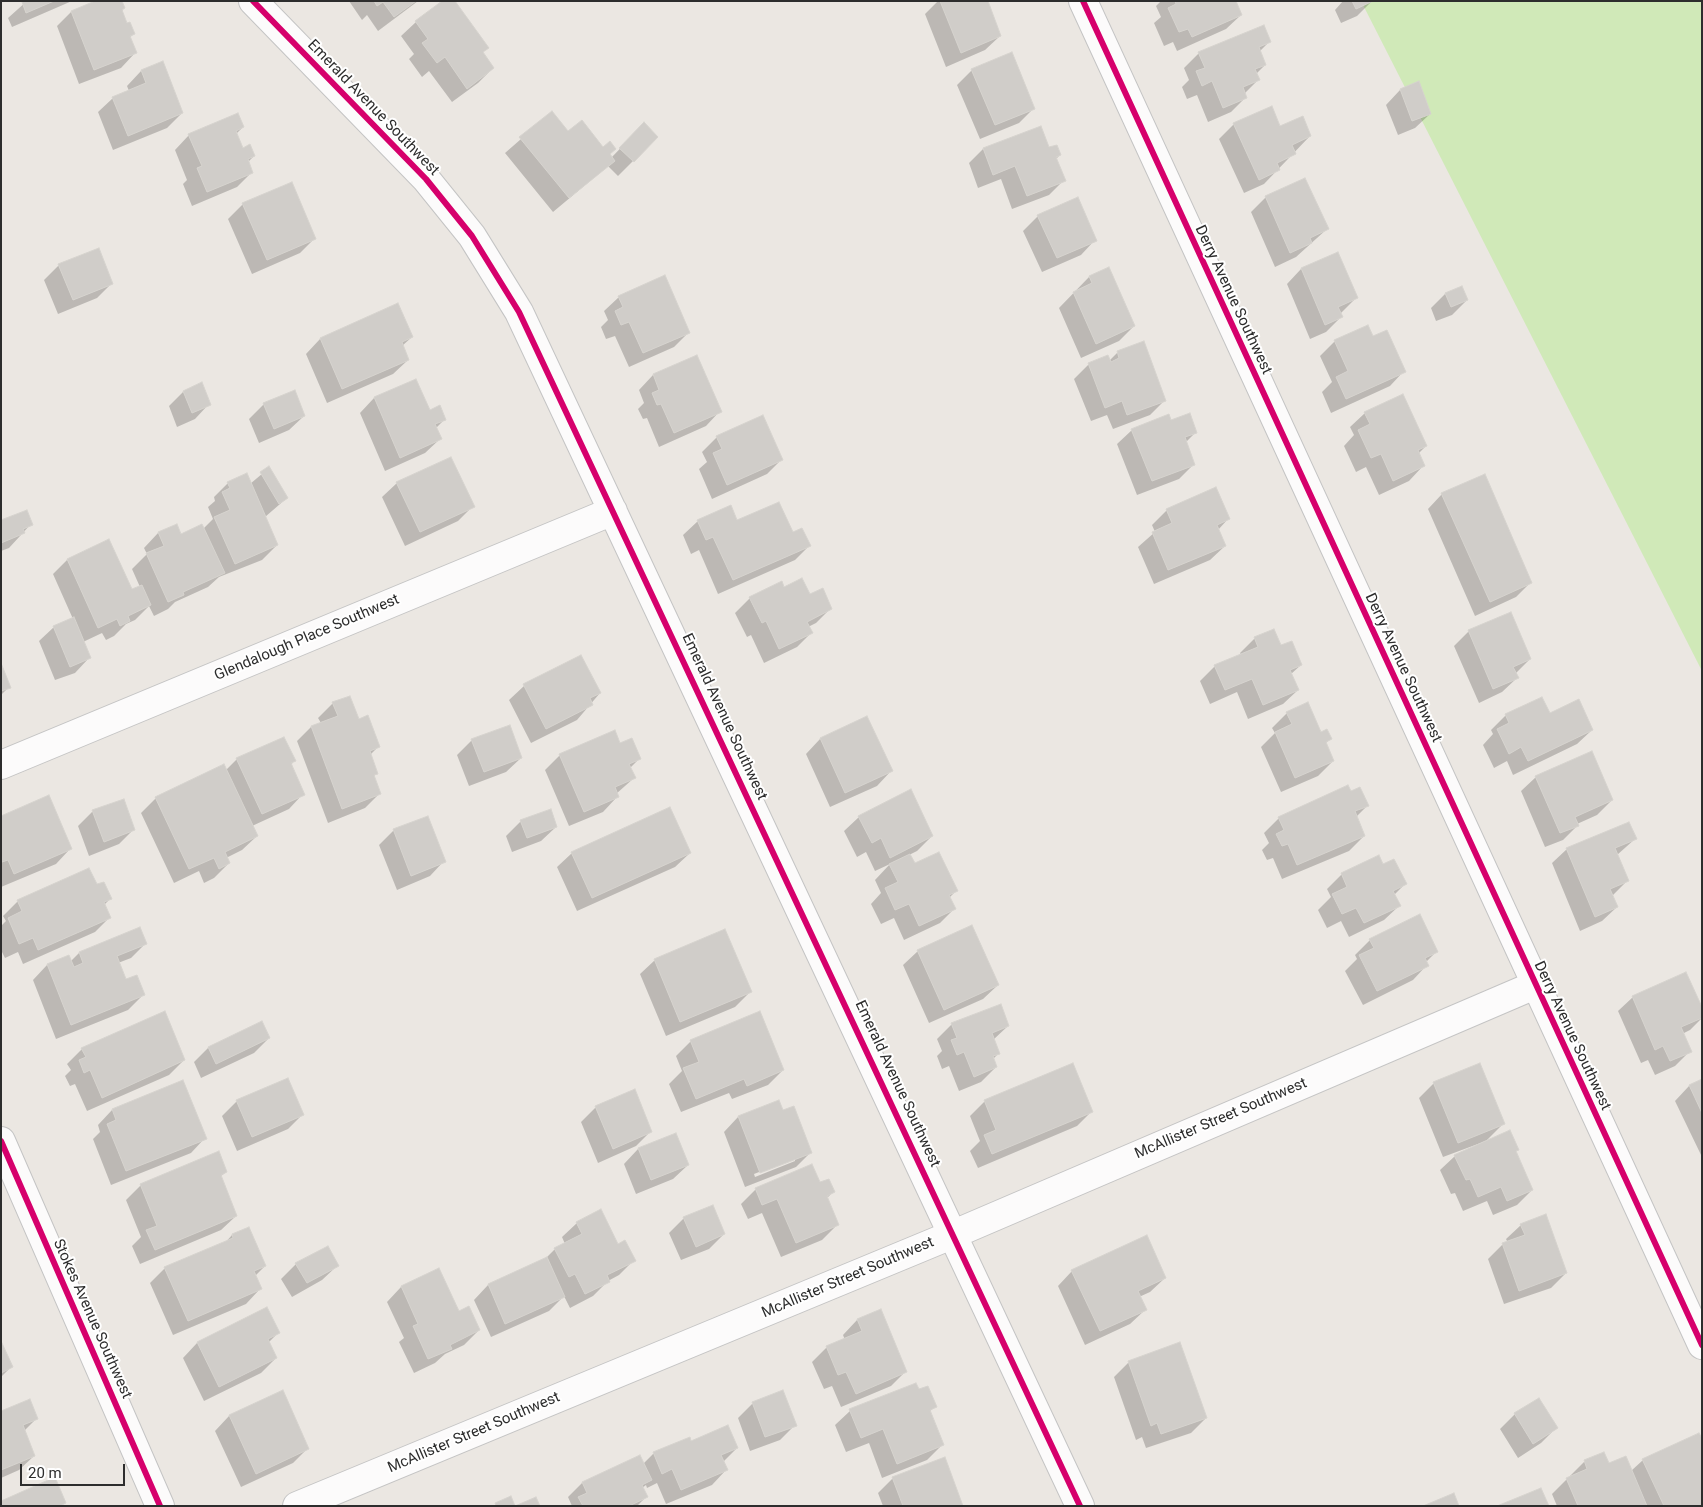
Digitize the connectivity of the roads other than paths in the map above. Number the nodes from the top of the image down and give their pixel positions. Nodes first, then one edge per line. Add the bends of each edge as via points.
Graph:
1 (253, 1) edge
2 (1083, 1) edge
3 (613, 511) junction
4 (1, 765) edge
5 (1535, 985) junction
6 (1, 1141) edge
7 (954, 1234) junction
8 (1702, 1345) edge
9 (160, 1506) edge
10 (298, 1506) edge
11 (1080, 1506) edge

1 - 3 street, Emerald Avenue Southwest via 426,179 472,236 519,312
2 - 5 street, Derry Avenue Southwest
3 - 4 street, Glendalough Place Southwest
3 - 7 street, Emerald Avenue Southwest
5 - 7 street, McAllister Street Southwest
5 - 8 street, Derry Avenue Southwest
6 - 9 street, Stokes Avenue Southwest
7 - 10 street, McAllister Street Southwest
7 - 11 street, Emerald Avenue Southwest

